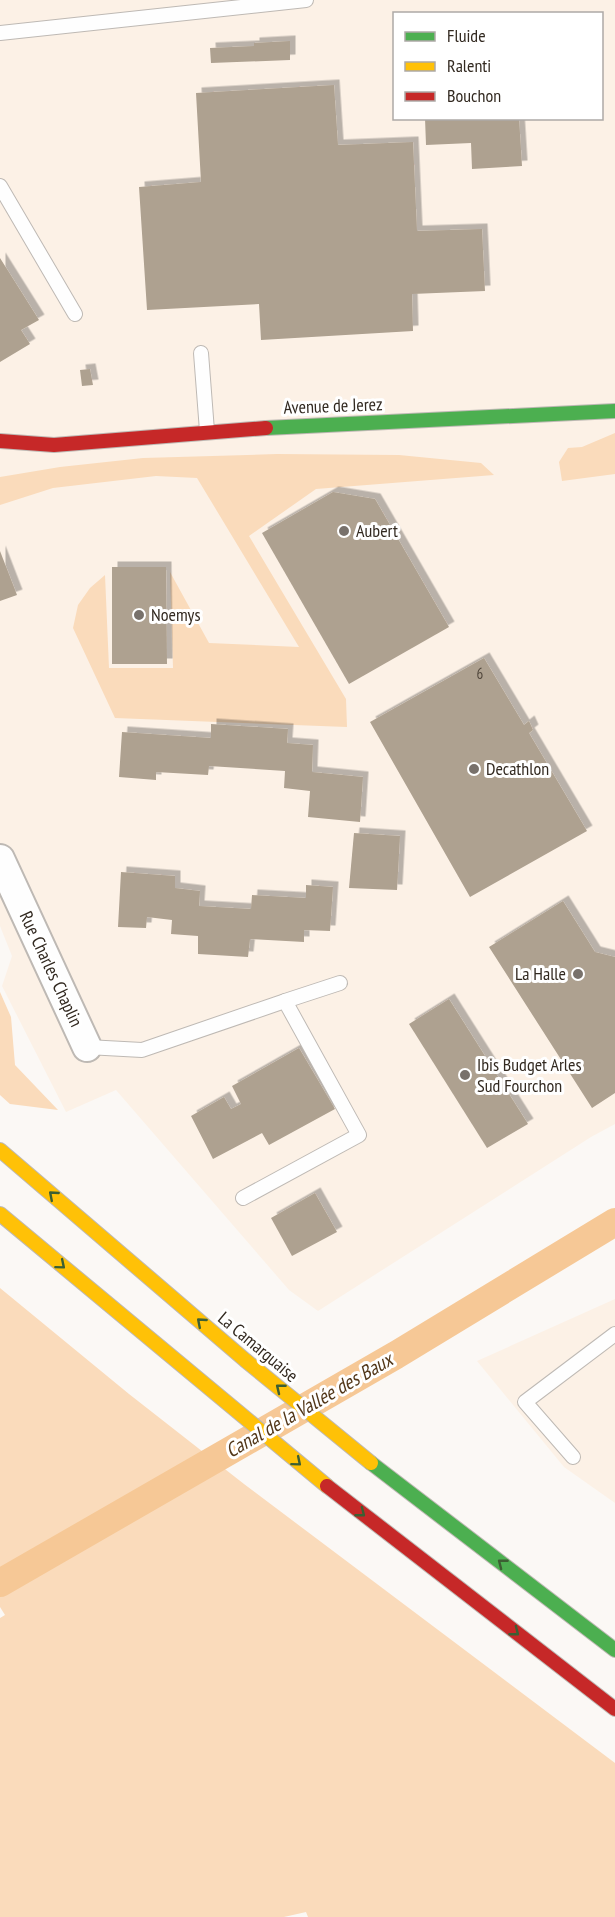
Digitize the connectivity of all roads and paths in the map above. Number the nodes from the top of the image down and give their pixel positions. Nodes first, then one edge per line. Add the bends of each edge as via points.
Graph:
1 (306, 0) edge
2 (0, 33) edge
3 (0, 186) edge
4 (75, 314) dead end
5 (201, 353) dead end
6 (615, 411) edge
7 (207, 431) junction
8 (0, 441) edge
9 (54, 445) junction
10 (11, 456) dead end
11 (0, 859) edge
12 (340, 983) dead end
13 (285, 1001) junction
14 (87, 1047) joint
15 (0, 1150) edge
16 (243, 1198) dead end
17 (0, 1214) edge
18 (615, 1334) edge
19 (573, 1457) dead end
20 (615, 1650) edge
21 (615, 1709) edge

1 - 2 lane
3 - 4 lane
5 - 7 lane
6 - 7 main road, Avenue de Jerez
7 - 9 main road, Avenue de Jerez
8 - 9 main road, Avenue de Jerez
9 - 10 main road, Avenue de Jerez
11 - 14 street, Rue Charles Chaplin
12 - 13 lane
13 - 14 lane via 142,1050
13 - 16 lane via 359,1135
20 -> 15 main road, La Camarguaise via 357,1452
17 -> 21 main road via 315,1477
18 - 19 lane via 525,1402

